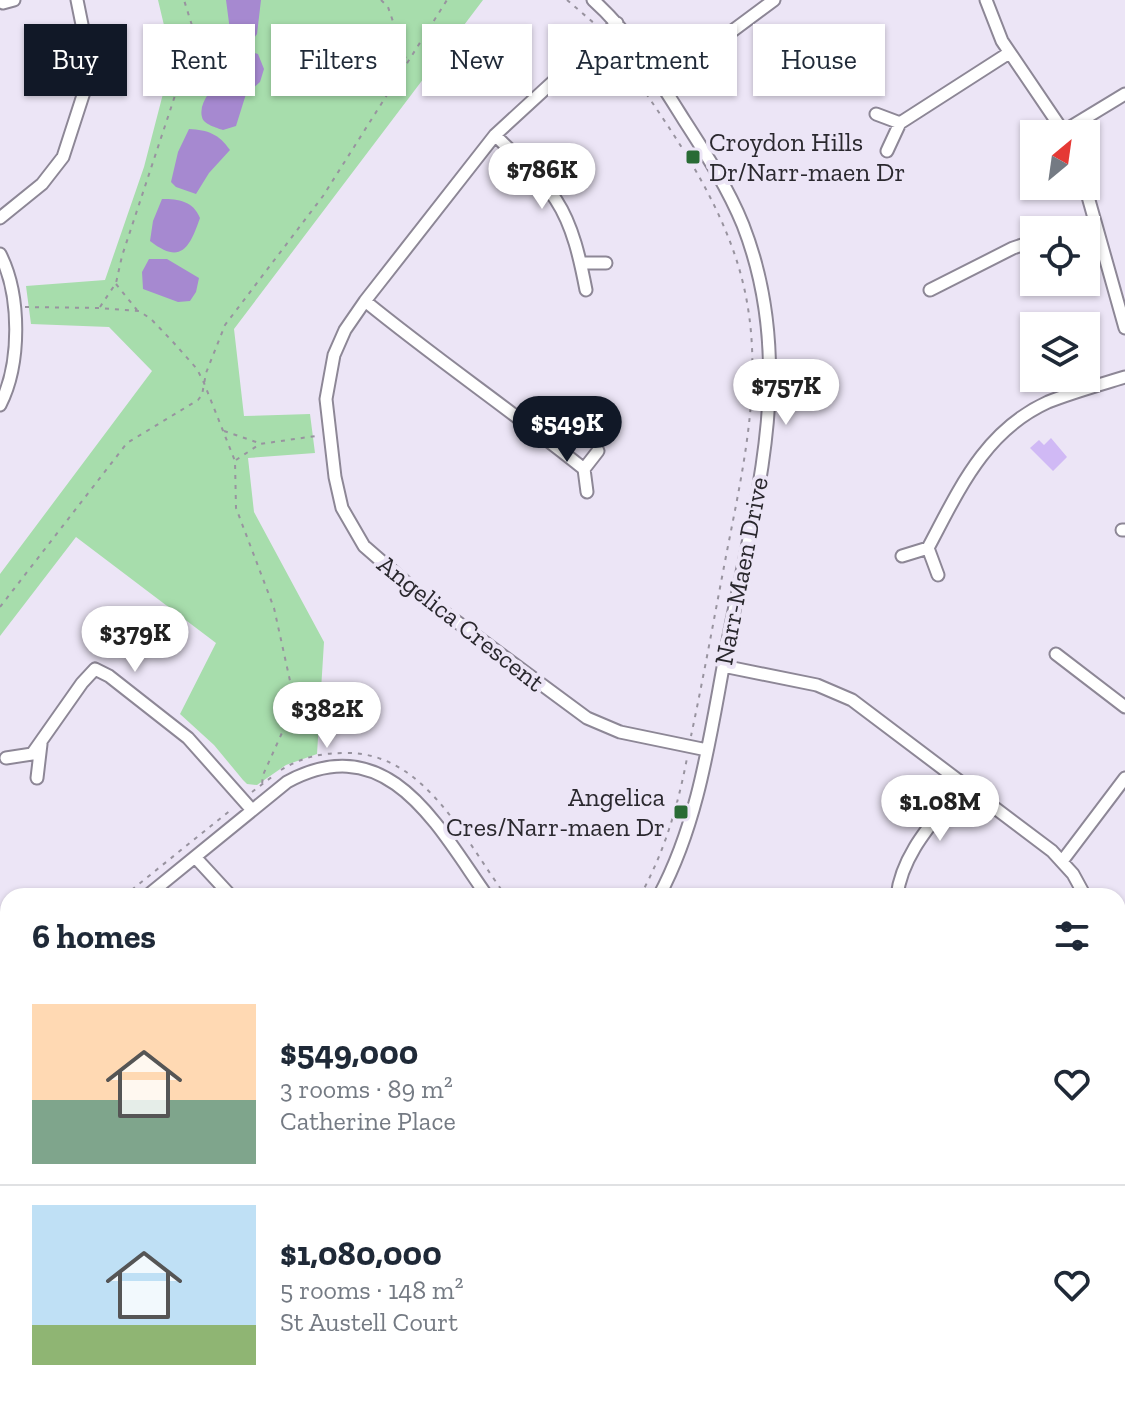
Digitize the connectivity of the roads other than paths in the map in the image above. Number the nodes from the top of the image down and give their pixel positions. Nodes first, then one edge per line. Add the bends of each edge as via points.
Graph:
1 (77, 0) edge
2 (593, 0) edge
3 (774, 0) edge
4 (986, 0) edge
5 (617, 23) joint
6 (737, 28) edge
7 (1009, 53) junction
8 (1125, 94) edge
9 (669, 96) edge
10 (876, 114) dead end
11 (1056, 120) edge
12 (1084, 120) edge
13 (900, 123) junction
14 (495, 135) junction
15 (887, 151) dead end
16 (0, 218) edge
17 (1100, 236) edge
18 (1020, 246) edge
19 (0, 254) edge
20 (581, 263) junction
21 (606, 263) dead end
22 (586, 290) dead end
23 (930, 290) dead end
24 (1120, 291) edge
25 (365, 301) junction
26 (1125, 328) edge
27 (1125, 377) edge
28 (0, 405) edge
29 (598, 451) dead end
30 (584, 469) junction
31 (587, 492) dead end
32 (928, 548) junction
33 (902, 556) dead end
34 (938, 575) dead end
35 (1056, 654) dead end
36 (723, 666) junction
37 (1125, 707) edge
38 (41, 743) junction
39 (707, 750) junction
40 (6, 758) dead end
41 (37, 778) dead end
42 (1125, 778) edge
43 (963, 783) junction
44 (252, 810) junction
45 (195, 857) junction
46 (1063, 860) junction
47 (157, 888) edge
48 (224, 888) edge
49 (481, 888) edge
50 (663, 888) edge
51 (899, 888) edge
52 (1080, 888) edge

1 - 16 street via 90,64 63,157 42,184
2 - 5 street, Narr-Maen Drive
3 - 6 street
4 - 7 street
5 - 14 street, Angelica Crescent
7 - 11 street
7 - 13 street
8 - 12 street
9 - 36 street, Narr-Maen Drive via 735,207 756,265 770,334 767,434
10 - 13 street
13 - 15 street
14 - 20 street via 556,199
14 - 25 street, Angelica Crescent
17 - 24 street
18 - 23 street
19 - 28 street via 16,306 13,364
20 - 21 street
20 - 22 street
24 - 26 street
25 - 30 street
25 - 39 street, Angelica Crescent via 331,364 326,399 335,477 353,531 381,564 587,718 620,732
27 - 32 street via 1046,403 1005,430 969,471
29 - 30 street
30 - 31 street
32 - 33 street
32 - 34 street
35 - 37 street
36 - 39 street, Narr-Maen Drive
36 - 43 street via 840,694
38 - 40 street via 32,754
38 - 41 street
38 - 44 street via 95,669 188,738
39 - 50 street, Narr-Maen Drive via 692,817
42 - 46 street
43 - 46 street
43 - 51 street via 912,851
44 - 45 street
44 - 49 street via 287,782 312,771 340,766 378,773 407,791 433,819
45 - 47 street
45 - 48 street
46 - 52 street

